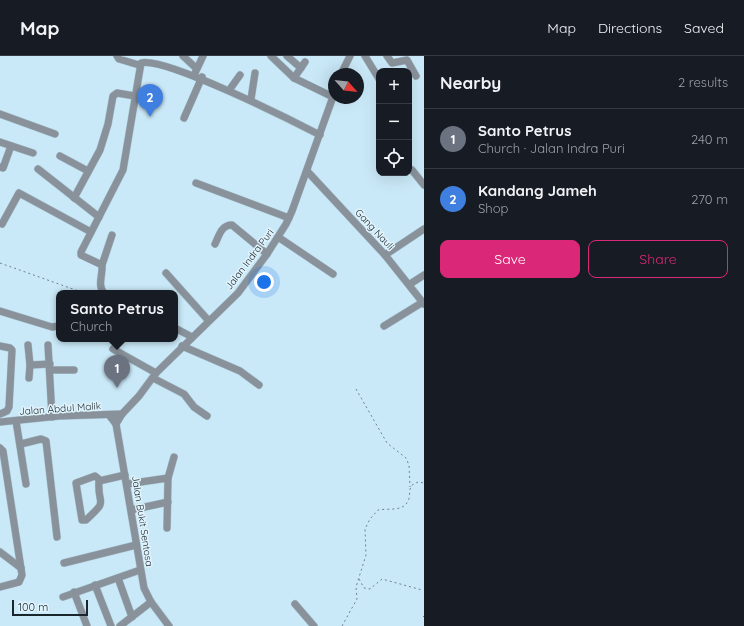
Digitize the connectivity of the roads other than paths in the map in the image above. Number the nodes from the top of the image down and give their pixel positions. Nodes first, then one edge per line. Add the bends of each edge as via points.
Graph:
1 (117, 56) edge
2 (183, 56) edge
3 (203, 56) edge
4 (271, 56) edge
5 (287, 56) edge
6 (350, 56) edge
7 (365, 56) edge
8 (387, 56) edge
9 (305, 62) dead end
10 (139, 65) junction
11 (301, 68) junction
12 (344, 68) edge
13 (196, 70) junction
14 (256, 73) dead end
15 (376, 74) edge
16 (240, 75) dead end
17 (416, 76) dead end
18 (202, 77) junction
19 (294, 78) junction
20 (230, 89) junction
21 (328, 94) edge
22 (135, 96) junction
23 (251, 99) junction
24 (330, 104) edge
25 (0, 114) edge
26 (184, 118) dead end
27 (55, 134) dead end
28 (320, 135) junction
29 (0, 142) edge
30 (11, 146) junction
31 (33, 154) dead end
32 (60, 156) dead end
33 (0, 167) edge
34 (38, 169) dead end
35 (412, 170) dead end
36 (88, 171) junction
37 (307, 171) junction
38 (196, 183) dead end
39 (424, 185) edge
40 (74, 198) junction
41 (99, 217) junction
42 (289, 218) junction
43 (2, 224) dead end
44 (424, 230) edge
45 (91, 232) junction
46 (112, 235) dead end
47 (278, 237) junction
48 (215, 244) dead end
49 (267, 254) junction
50 (385, 255) junction
51 (102, 265) junction
52 (166, 273) dead end
53 (333, 274) dead end
54 (424, 275) edge
55 (100, 284) junction
56 (410, 284) junction
57 (97, 290) edge
58 (103, 290) edge
59 (423, 303) edge
60 (0, 311) edge
61 (208, 320) junction
62 (56, 326) edge
63 (384, 326) dead end
64 (178, 329) edge
65 (192, 336) junction
66 (28, 345) dead end
67 (48, 345) dead end
68 (0, 346) edge
69 (182, 346) junction
70 (113, 349) dead end
71 (30, 365) junction
72 (50, 367) junction
73 (74, 370) dead end
74 (155, 375) junction
75 (29, 378) dead end
76 (260, 385) dead end
77 (0, 414) edge
78 (122, 414) junction
79 (109, 415) junction
80 (207, 416) dead end
81 (52, 417) junction
82 (16, 421) junction
83 (0, 422) edge
84 (116, 424) junction
85 (21, 444) junction
86 (0, 448) edge
87 (174, 457) dead end
88 (125, 475) junction
89 (168, 478) junction
90 (100, 480) junction
91 (26, 484) dead end
92 (127, 484) junction
93 (168, 502) junction
94 (131, 510) junction
95 (167, 528) dead end
96 (57, 537) dead end
97 (136, 545) junction
98 (0, 552) edge
99 (64, 563) dead end
100 (21, 568) junction
101 (140, 570) junction
102 (118, 578) junction
103 (95, 585) junction
104 (0, 586) edge
105 (74, 592) junction
106 (63, 597) dead end
107 (151, 602) junction
108 (295, 604) dead end
109 (132, 616) junction
110 (87, 626) edge
111 (111, 626) edge
112 (120, 626) edge
113 (170, 626) edge
114 (314, 626) edge

1 - 10 street via 119,59
2 - 13 street
3 - 13 street
4 - 19 street
5 - 11 street
6 - 12 street
7 - 15 street
8 - 17 street via 392,63 407,60
9 - 11 street
10 - 13 street via 147,61
10 - 22 street
11 - 19 street
13 - 18 street
14 - 23 street
16 - 20 street
18 - 20 street
18 - 26 street
19 - 21 street
20 - 23 street
22 - 36 street via 117,93 113,96 100,150
22 - 41 street via 123,170
23 - 28 street
24 - 28 street, Jalan Indra Puri
25 - 27 street
28 - 37 street, Jalan Indra Puri
29 - 30 street
30 - 31 street
30 - 33 street via 3,168
32 - 36 street
34 - 40 street
35 - 39 street
36 - 40 street
37 - 42 street, Jalan Indra Puri
37 - 50 street, Gang Nauli
38 - 42 street
40 - 41 street
41 - 45 street
42 - 47 street, Jalan Indra Puri
43 - 45 street via 19,193
44 - 50 street
45 - 51 street via 81,255
46 - 51 street
47 - 49 street, Jalan Indra Puri
47 - 53 street
48 - 49 street via 223,228 232,225
49 - 61 street, Jalan Indra Puri via 238,293
50 - 56 street, Gang Nauli
51 - 55 street
52 - 61 street
54 - 56 street
55 - 57 street
55 - 58 street
56 - 59 street, Gang Nauli
59 - 63 street
60 - 62 street
61 - 65 street, Jalan Indra Puri
64 - 65 street
65 - 69 street, Jalan Indra Puri
66 - 71 street
67 - 72 street
68 - 77 street via 12,350 9,407
69 - 74 street, Jalan Indra Puri
69 - 76 street via 240,371
70 - 74 street
71 - 72 street
71 - 75 street
72 - 73 street
72 - 81 street
74 - 78 street, Jalan Indra Puri
74 - 80 street via 184,394 194,407
78 - 79 street, Jalan Abdul Malik
78 - 84 street, Jalan Indra Puri
79 - 81 street, Jalan Abdul Malik
79 - 84 street, Jalan Bukit Sentosa
81 - 82 street, Jalan Abdul Malik
82 - 83 street, Jalan Abdul Malik
82 - 85 street
84 - 88 street, Jalan Bukit Sentosa
85 - 91 street
85 - 96 street via 41,439 46,441
86 - 100 street via 3,451
87 - 89 street
88 - 90 street
88 - 92 street, Jalan Bukit Sentosa
89 - 92 street
89 - 93 street
90 - 90 street via 95,476 76,483 82,520 86,520 100,507
92 - 94 street, Jalan Bukit Sentosa
93 - 94 street
93 - 95 street
94 - 97 street, Jalan Bukit Sentosa
97 - 99 street
97 - 101 street, Jalan Bukit Sentosa
98 - 100 street
100 - 104 street via 19,582
101 - 102 street
101 - 107 street, Jalan Bukit Sentosa via 146,594
102 - 103 street
102 - 109 street
103 - 105 street
103 - 111 street
105 - 106 street
105 - 110 street
107 - 109 street
107 - 113 street, Jalan Bukit Sentosa
108 - 114 street
109 - 112 street

